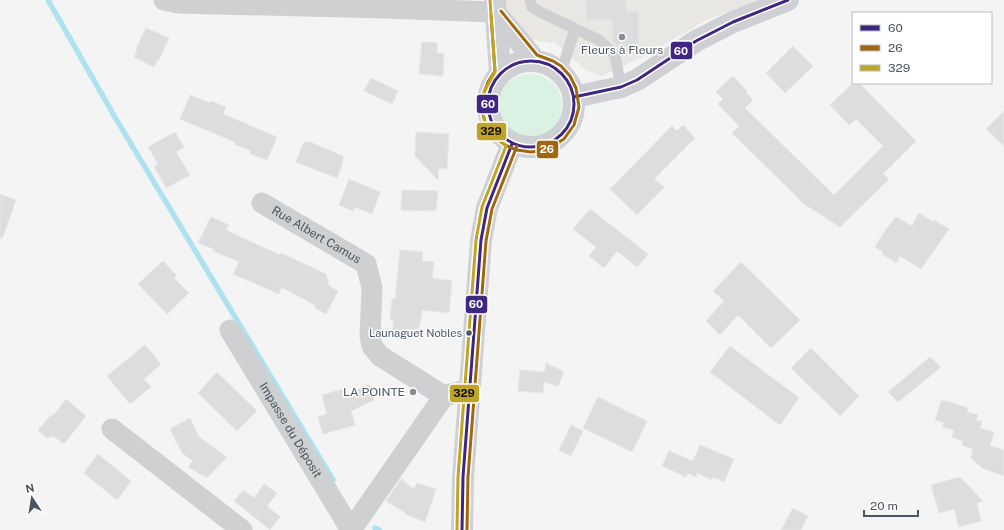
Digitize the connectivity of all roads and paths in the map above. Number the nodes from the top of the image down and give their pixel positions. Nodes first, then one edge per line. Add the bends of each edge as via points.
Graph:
1 (164, 0) edge
2 (530, 0) edge
3 (788, 0) edge
4 (495, 6) edge
5 (575, 29) junction
6 (536, 61) junction
7 (561, 72) junction
8 (500, 73) junction
9 (621, 87) junction
10 (574, 97) junction
11 (512, 144) junction
12 (262, 203) dead end
13 (230, 330) dead end
14 (470, 389) junction
15 (444, 396) junction
16 (112, 429) dead end
17 (242, 530) edge
18 (351, 530) edge
19 (462, 530) edge

1 - 4 street via 178,3 384,8
2 - 5 lane via 532,7 542,14
3 - 9 main road via 696,41 637,80
4 - 6 main road
4 - 8 main road
5 - 7 lane
5 - 9 lane via 598,40 615,55
6 - 7 main road via 549,64
6 - 8 main road via 510,65
7 - 10 main road
8 - 11 main road via 492,84 487,98 487,111 492,125 500,136
9 - 10 main road
10 - 11 main road via 570,123 562,134 538,147
11 - 14 main road via 487,208 481,240
12 - 15 street, Rue Albert Camus via 366,264 372,288 372,346 380,356
13 - 18 street, Impasse du Déposit
14 - 15 street
14 - 19 main road via 463,477
15 - 18 street, Impasse du Déposit
16 - 17 street

